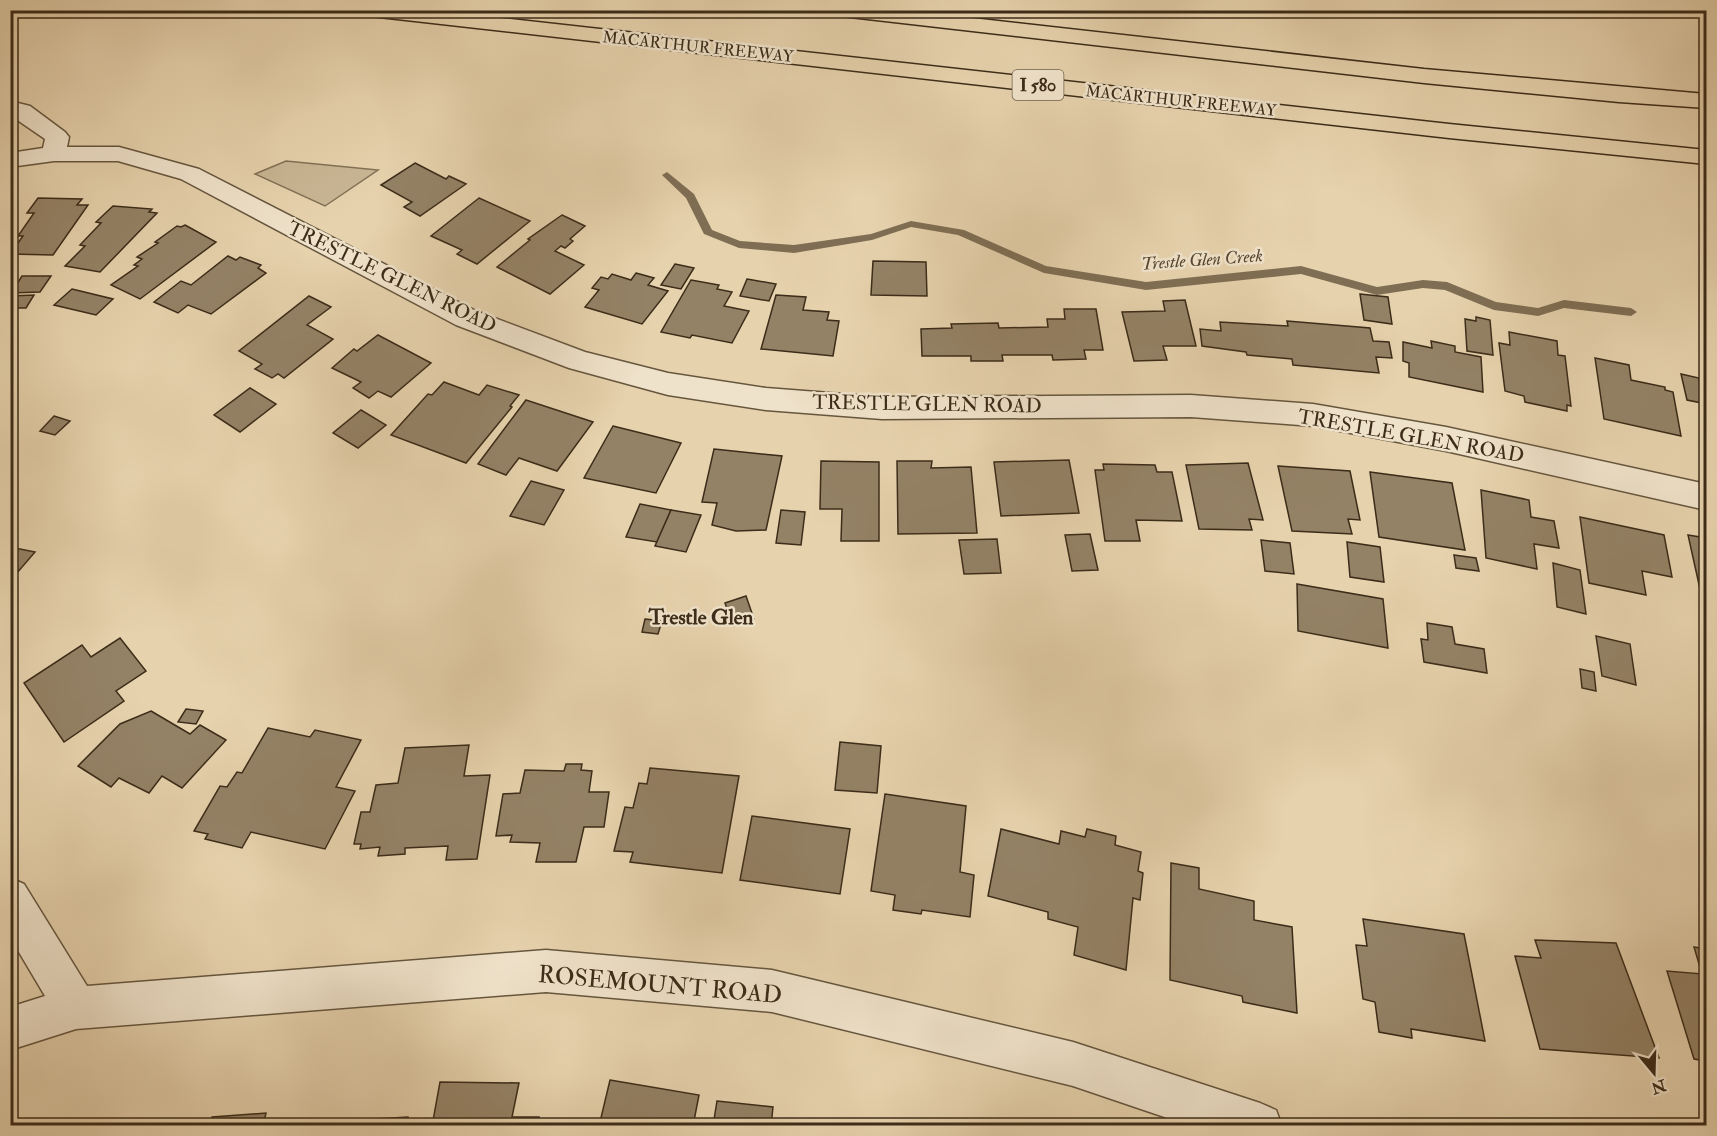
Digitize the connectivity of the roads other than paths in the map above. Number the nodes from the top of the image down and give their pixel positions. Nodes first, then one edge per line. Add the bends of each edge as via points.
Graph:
1 (370, 10) edge
2 (841, 10) edge
3 (1707, 101) edge
4 (10, 108) edge
5 (54, 154) junction
6 (1707, 157) edge
7 (10, 160) edge
8 (1707, 497) edge
9 (10, 898) edge
10 (76, 1008) junction
11 (10, 1029) edge
12 (1260, 1125) edge

1 - 6 highway, MACARTHUR FREEWAY / I 580
2 - 3 highway via 1424,76
4 - 5 street via 22,111 57,137
5 - 7 street, TRESTLE GLEN ROAD
5 - 8 street, TRESTLE GLEN ROAD via 119,154 190,174 466,318 579,361 668,384 766,399 882,408 1191,406 1313,415 1446,439
9 - 10 street
10 - 11 street, ROSEMOUNT ROAD
10 - 12 street, ROSEMOUNT ROAD via 546,971 772,991 1073,1065

